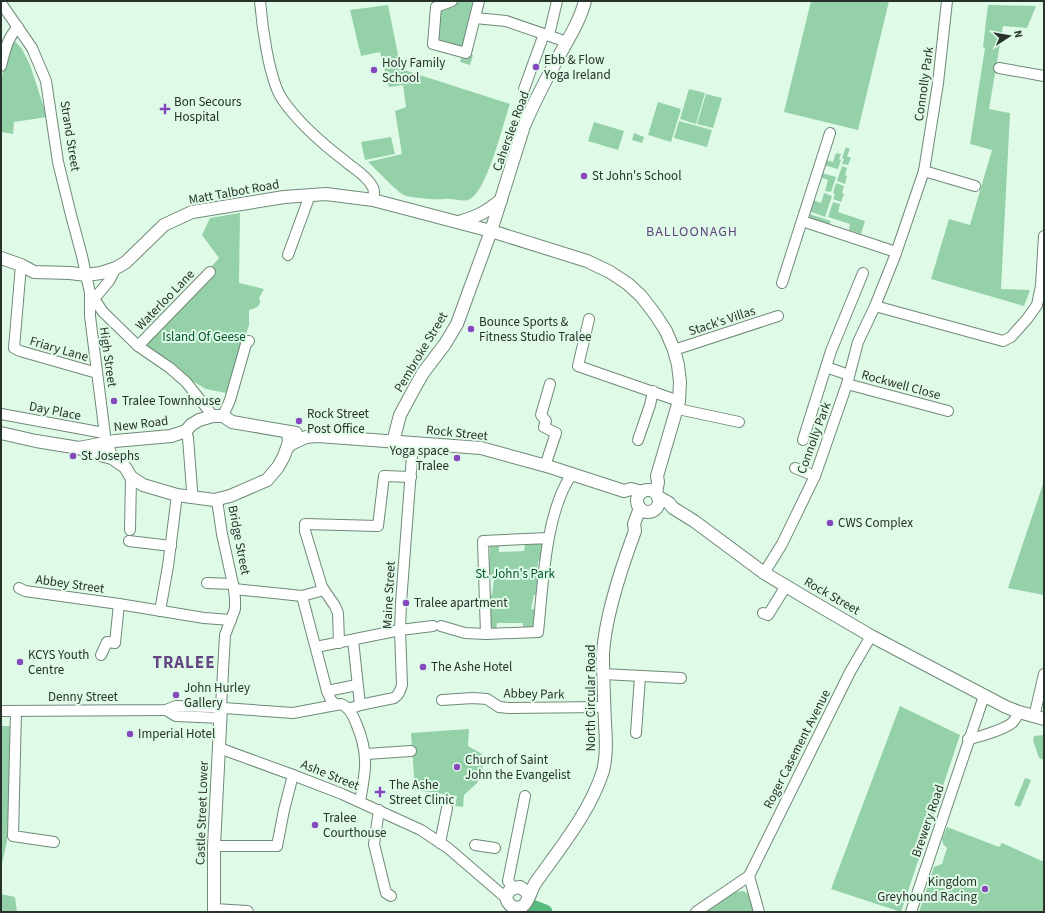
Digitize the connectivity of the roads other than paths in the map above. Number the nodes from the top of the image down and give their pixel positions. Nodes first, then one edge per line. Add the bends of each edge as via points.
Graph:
1 (260, 1) edge
2 (452, 1) edge
3 (479, 1) edge
4 (557, 1) edge
5 (585, 1) edge
6 (947, 1) edge
7 (1, 3) edge
8 (475, 18) junction
9 (18, 27) junction
10 (546, 35) junction
11 (567, 42) junction
12 (1, 66) edge
13 (999, 68) dead end
14 (1044, 76) edge
15 (524, 89) dead end
16 (830, 133) dead end
17 (924, 170) junction
18 (975, 186) dead end
19 (310, 195) junction
20 (373, 200) junction
21 (501, 200) junction
22 (802, 221) junction
23 (459, 222) junction
24 (491, 231) junction
25 (1044, 236) edge
26 (896, 252) junction
27 (288, 255) dead end
28 (1, 258) edge
29 (21, 265) junction
30 (116, 268) junction
31 (210, 272) dead end
32 (863, 273) dead end
33 (83, 275) junction
34 (782, 283) dead end
35 (92, 296) junction
36 (875, 306) junction
37 (101, 308) junction
38 (90, 316) junction
39 (778, 316) dead end
40 (589, 319) dead end
41 (247, 342) dead end
42 (142, 349) junction
43 (674, 350) junction
44 (826, 367) junction
45 (97, 373) junction
46 (848, 380) junction
47 (550, 384) dead end
48 (653, 391) junction
49 (678, 405) junction
50 (948, 411) dead end
51 (1, 414) edge
52 (218, 416) junction
53 (739, 422) dead end
54 (186, 431) junction
55 (288, 432) junction
56 (1, 433) edge
57 (306, 437) junction
58 (105, 438) junction
59 (638, 440) dead end
60 (803, 440) dead end
61 (392, 442) junction
62 (414, 443) junction
63 (76, 447) junction
64 (288, 447) junction
65 (112, 458) junction
66 (545, 466) junction
67 (795, 468) dead end
68 (572, 474) junction
69 (815, 476) junction
70 (131, 477) junction
71 (411, 477) junction
72 (192, 494) junction
73 (177, 495) junction
74 (217, 500) junction
75 (648, 500) junction
76 (130, 530) dead end
77 (549, 538) junction
78 (129, 541) dead end
79 (171, 546) junction
80 (764, 573) junction
81 (207, 583) dead end
82 (234, 586) junction
83 (786, 586) junction
84 (19, 588) dead end
85 (324, 590) junction
86 (302, 597) junction
87 (119, 604) junction
88 (160, 610) junction
89 (762, 613) dead end
90 (231, 620) junction
91 (400, 630) junction
92 (486, 634) junction
93 (871, 636) junction
94 (353, 640) junction
95 (339, 643) junction
96 (316, 647) junction
97 (101, 656) dead end
98 (603, 674) junction
99 (1044, 674) edge
100 (640, 677) junction
101 (681, 678) dead end
102 (357, 684) junction
103 (327, 691) junction
104 (984, 696) junction
105 (442, 700) dead end
106 (334, 704) junction
107 (360, 705) junction
108 (604, 708) junction
109 (349, 709) junction
110 (1, 711) edge
111 (16, 711) junction
112 (221, 712) junction
113 (1019, 712) junction
114 (1039, 718) edge
115 (636, 733) dead end
116 (968, 739) junction
117 (219, 748) junction
118 (411, 751) dead end
119 (366, 754) junction
120 (293, 775) junction
121 (525, 796) dead end
122 (360, 801) junction
123 (447, 808) dead end
124 (379, 810) junction
125 (54, 842) dead end
126 (440, 843) junction
127 (475, 845) dead end
128 (214, 846) junction
129 (495, 848) dead end
130 (749, 876) junction
131 (391, 896) dead end
132 (516, 900) edge
133 (214, 911) edge
134 (247, 912) edge
135 (696, 912) edge
136 (759, 912) edge
137 (911, 912) edge

1 - 20 street via 274,83 282,98 313,133 367,179 373,187
2 - 8 street via 436,7 433,44 466,53
3 - 8 street
4 - 10 street
5 - 11 main road, Caherslee Road via 578,22
6 - 17 street, Connolly Park via 938,84
7 - 9 street, Strand Street
8 - 10 street via 506,20
9 - 12 street via 8,41
9 - 33 street, Strand Street via 37,57 44,75 58,162
10 - 11 street
10 - 15 street
11 - 21 main road, Caherslee Road via 531,110
13 - 14 street
16 - 22 street
17 - 18 street
17 - 26 street, Connolly Park
19 - 20 main road, Matt Talbot Road via 326,194
19 - 27 street
19 - 30 main road, Matt Talbot Road via 192,212 164,225 134,256
20 - 23 main road, Matt Talbot Road
21 - 23 main road via 488,211
21 - 24 main road, Caherslee Road
22 - 26 street
22 - 34 street
23 - 24 main road, Matt Talbot Road
24 - 43 main road, Matt Talbot Road via 587,260 610,272 642,296 666,331
24 - 61 main road, Pembroke Street via 456,324 446,344 414,389 400,415
25 - 36 street via 1041,286 1037,305 1011,337 1003,341
26 - 36 street, Connolly Park
28 - 29 main road, Matt Talbot Road
29 - 33 main road, Matt Talbot Road via 34,272
29 - 45 street, Friary Lane via 14,348
30 - 33 main road, Matt Talbot Road
30 - 35 street via 109,281
31 - 42 street, Waterloo Lane
32 - 44 street
33 - 35 street, High Street
35 - 37 street
35 - 38 street, High Street
36 - 46 street, Connolly Park via 858,342
37 - 38 street
37 - 42 street
38 - 45 street, High Street
39 - 43 street, Stack's Villas
40 - 48 street via 578,366
41 - 52 street via 228,404
42 - 52 street via 183,378
43 - 49 main road, North Circular Road via 680,382
44 - 46 street, Rockwell Close
44 - 60 street
45 - 58 street, High Street
46 - 50 street, Rockwell Close
46 - 69 street, Connolly Park
47 - 66 street via 541,416 546,421 544,427 556,433
48 - 49 street
48 - 59 street
49 - 53 street
49 - 75 main road, North Circular Road
51 - 58 street, Day Place
52 - 54 main road, New Road via 195,423
52 - 55 main road, Rock Street via 232,422
54 - 58 main road, New Road via 171,436
54 - 72 street
55 - 57 main road, Rock Street via 300,433
55 - 64 main road
56 - 63 main road
57 - 61 main road, Rock Street
57 - 64 main road, Rock Street
58 - 63 main road, New Road
58 - 65 main road
61 - 62 main road, Rock Street
62 - 66 main road, Rock Street via 480,448
62 - 71 street, Maine Street
63 - 65 main road
64 - 74 main road via 278,467 267,480
65 - 70 main road, Bridge Street via 125,467
66 - 68 main road, Rock Street
67 - 69 street
68 - 75 main road, Rock Street via 624,491 631,489
68 - 77 street via 561,494
69 - 80 street, Connolly Park via 782,544
70 - 73 main road, Bridge Street via 143,484
70 - 76 street
71 - 85 street via 384,476 378,526 305,524 305,532
71 - 91 street, Maine Street
72 - 73 main road, Bridge Street
72 - 74 main road, Bridge Street via 206,500
73 - 79 street
74 - 82 street, Bridge Street
75 - 80 main road, Rock Street via 669,503
75 - 98 main road, North Circular Road via 640,526 634,531 614,597 606,628
77 - 92 street via 538,632
77 - 92 street via 483,541
78 - 79 street
79 - 88 street
80 - 83 main road, Rock Street
81 - 82 street
82 - 86 street
82 - 90 street, Bridge Street via 235,609
83 - 89 street via 768,615
83 - 93 main road, Rock Street
84 - 87 street, Abbey Street via 25,591
85 - 86 street
85 - 95 street via 338,613
86 - 96 street
87 - 88 street, Abbey Street
87 - 97 street via 115,643 107,642
88 - 90 street, Abbey Street
90 - 112 street, Bridge Street via 225,636
91 - 92 street via 438,626 466,633
91 - 94 street
91 - 107 street, Maine Street via 402,686 398,695
93 - 104 main road, Rock Street
93 - 130 street, Roger Casement Avenue via 850,672
94 - 95 street
94 - 102 street
95 - 96 street
96 - 103 street
98 - 100 street
98 - 108 main road, North Circular Road
99 - 114 street
100 - 101 street
100 - 115 street
102 - 103 street
102 - 107 street
103 - 106 street
104 - 113 main road, Rock Street
104 - 116 street, Brewery Road
105 - 108 street, Abbey Park via 488,699 499,707 509,708
106 - 109 street via 342,704
106 - 112 street, Denny Street via 293,713
107 - 109 street, Maine Street
108 - 132 main road, North Circular Road via 606,754 599,782 587,808 559,852
109 - 119 street via 360,732
110 - 111 street, Denny Street
111 - 112 street, Denny Street via 166,710 176,716
111 - 125 street via 19,800 13,836
112 - 117 main road, Castle Street Lower
113 - 114 main road, Rock Street
113 - 116 street via 1005,727
116 - 137 street, Brewery Road
117 - 120 street, Ashe Street
117 - 128 main road, Castle Street Lower
118 - 119 street
119 - 122 street
120 - 122 street, Ashe Street
120 - 128 street via 277,846
121 - 132 street via 508,881
122 - 124 street, Ashe Street
123 - 126 street
124 - 126 street, Ashe Street via 421,830
124 - 131 street via 374,844 386,893
126 - 132 street, Ashe Street via 484,880
127 - 129 street
128 - 133 main road, Castle Street Lower
130 - 135 street, Roger Casement Avenue
130 - 136 street
133 - 134 main road

